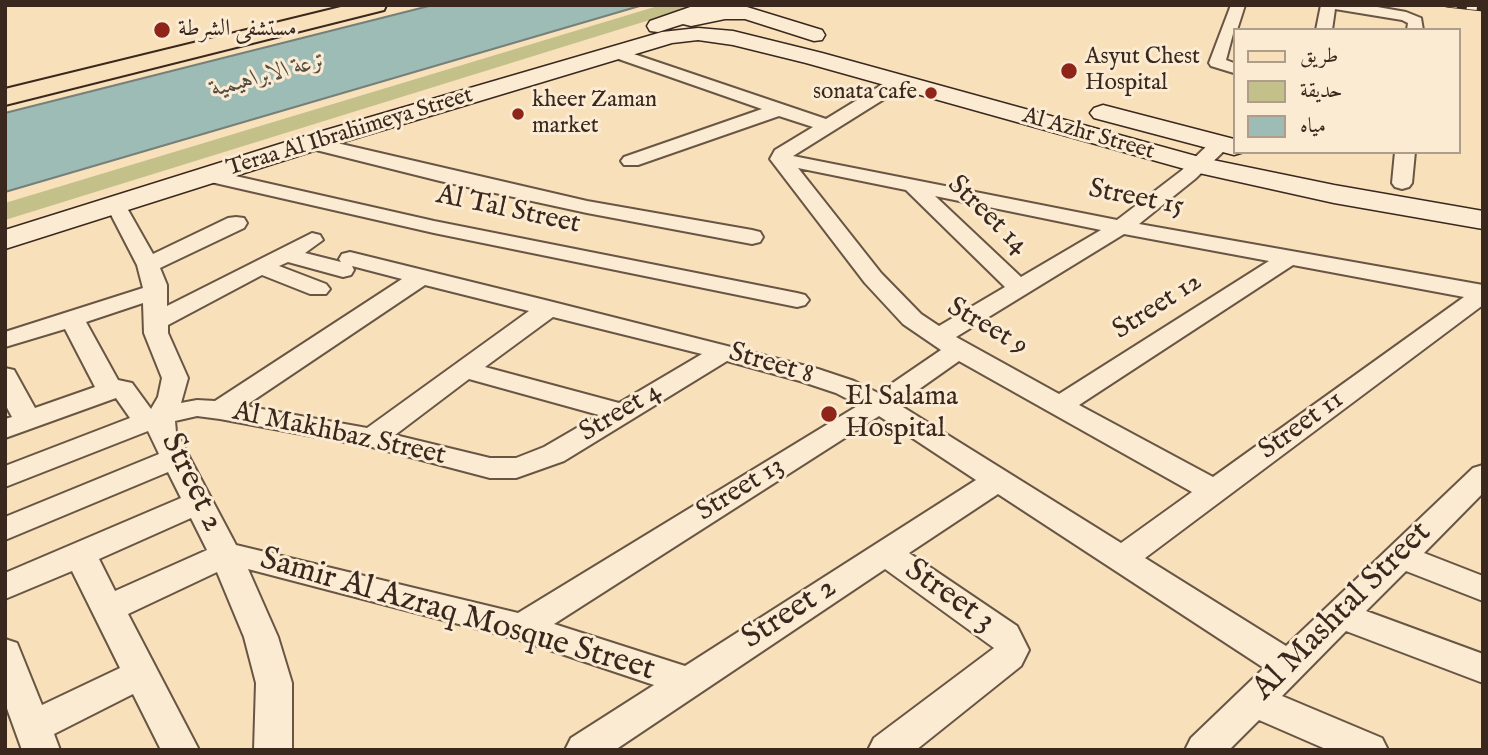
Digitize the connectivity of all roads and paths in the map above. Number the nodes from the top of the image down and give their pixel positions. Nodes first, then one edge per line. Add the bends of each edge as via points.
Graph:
1 (361, 5) edge
2 (376, 5) edge
3 (716, 5) edge
4 (1238, 5) edge
5 (1328, 5) edge
6 (1336, 5) edge
7 (1413, 24) edge
8 (653, 28) junction
9 (1324, 28) edge
10 (698, 34) joint
11 (616, 53) junction
12 (1232, 67) edge
13 (900, 82) junction
14 (997, 86) dead end
15 (5, 95) edge
16 (1076, 106) dead end
17 (778, 110) junction
18 (827, 127) junction
19 (312, 144) junction
20 (1227, 145) edge
21 (1264, 154) edge
22 (1405, 154) edge
23 (780, 159) junction
24 (631, 162) dead end
25 (1199, 165) junction
26 (209, 176) junction
27 (1402, 183) junction
28 (914, 187) junction
29 (1483, 197) edge
30 (116, 205) junction
31 (1483, 221) edge
32 (236, 223) dead end
33 (1121, 227) junction
34 (13, 231) edge
35 (752, 237) dead end
36 (312, 240) dead end
37 (191, 245) junction
38 (285, 254) junction
39 (1289, 258) junction
40 (214, 259) dead end
41 (148, 265) junction
42 (261, 267) junction
43 (421, 277) junction
44 (1020, 288) junction
45 (318, 289) dead end
46 (155, 292) junction
47 (1483, 293) edge
48 (797, 300) dead end
49 (549, 308) junction
50 (72, 318) junction
51 (155, 322) junction
52 (5, 340) edge
53 (947, 344) junction
54 (724, 352) junction
55 (466, 370) junction
56 (5, 376) edge
57 (110, 389) junction
58 (879, 404) junction
59 (1060, 405) junction
60 (220, 410) junction
61 (623, 413) junction
62 (154, 419) junction
63 (16, 424) edge
64 (372, 438) junction
65 (176, 458) junction
66 (516, 468) joint
67 (5, 477) edge
68 (997, 480) junction
69 (1477, 489) edge
70 (1213, 490) junction
71 (200, 502) junction
72 (5, 529) edge
73 (885, 553) junction
74 (80, 554) junction
75 (226, 556) junction
76 (1400, 556) junction
77 (1121, 559) junction
78 (5, 587) edge
79 (1483, 589) edge
80 (107, 609) junction
81 (1340, 615) junction
82 (522, 627) junction
83 (5, 653) edge
84 (1289, 666) junction
85 (1483, 669) edge
86 (141, 674) junction
87 (687, 681) junction
88 (1254, 701) junction
89 (37, 738) edge
90 (180, 750) edge
91 (273, 750) edge
92 (584, 750) edge
93 (887, 750) edge
94 (1204, 750) edge
95 (1369, 750) edge

1 - 15 main road
2 - 15 main road
3 - 8 main road
4 - 12 street via 1217,63
5 - 9 street
6 - 7 street
8 - 14 main road, Al Azhr Street via 747,13
8 - 34 main road, Teraa Al Ibrahimeya Street
10 - 11 main road, Teraa Al Ibrahimeya Street
10 - 13 main road, Al Azhr Street via 733,38
11 - 17 street
11 - 19 main road, Teraa Al Ibrahimeya Street
13 - 18 street
13 - 25 main road, Al Azhr Street
16 - 20 main road, Al Azhr Street
17 - 18 street
17 - 24 street
18 - 23 street
19 - 26 main road, Teraa Al Ibrahimeya Street
19 - 35 street via 467,181
20 - 25 street, Street 13
21 - 27 main road
22 - 27 street
23 - 28 street, Street 15
23 - 53 street, Street 9 via 873,278 912,319
25 - 31 main road, Al Azhr Street
25 - 33 street, Street 13
26 - 30 main road, Teraa Al Ibrahimeya Street
26 - 48 street, Al Tal Street
27 - 29 main road
28 - 33 street, Street 15
28 - 44 street, Street 14
30 - 34 main road, Teraa Al Ibrahimeya Street
30 - 41 street
32 - 37 street
33 - 39 street, Street 15
33 - 44 street, Street 13
36 - 38 street
37 - 40 street
37 - 41 street
38 - 42 street
38 - 43 street, Street 8
39 - 47 street, Street 15
39 - 59 street, Street 12
41 - 46 street
42 - 45 street
42 - 51 street
43 - 49 street, Street 8
43 - 60 street
44 - 53 street, Street 13
46 - 50 street
46 - 51 street
47 - 70 street, Street 11
49 - 54 street, Street 8
49 - 55 street
50 - 52 street
50 - 57 street
51 - 62 street via 175,378 171,397
53 - 58 street, Street 13
53 - 59 street, Street 9
54 - 58 street, Street 8 via 845,387
54 - 61 street, Street 4
55 - 61 street
55 - 64 street
56 - 63 street
57 - 62 street, Street 2 via 123,389
57 - 63 street
58 - 68 street, Street 8
58 - 82 street, Street 13
59 - 70 street, Street 9
60 - 62 street, Al Makhbaz Street via 197,408
60 - 64 street, Al Makhbaz Street
61 - 66 street, Street 4 via 537,462
62 - 65 street, Street 2
62 - 67 street, Al Makhbaz Street
64 - 66 street, Al Makhbaz Street via 490,468
65 - 71 street, Street 2
65 - 72 street
68 - 73 street, Street 2
68 - 77 street, Street 8
69 - 76 street, Al Mashtal Street
70 - 77 street, Street 11
71 - 74 street
71 - 75 street, Street 2
73 - 87 street, Street 2
73 - 93 street, Street 3 via 1005,636 1012,650
74 - 78 street
74 - 80 street
75 - 80 street
75 - 82 street, Samir Al Azraq Mosque Street
75 - 91 street, Street 2 via 261,637 274,683
76 - 79 street
76 - 81 street, Al Mashtal Street
77 - 84 street, Street 8
80 - 86 street
81 - 84 street, Al Mashtal Street
81 - 85 street
82 - 87 street, Samir Al Azraq Mosque Street
83 - 89 street
84 - 88 street, Al Mashtal Street
86 - 89 street
86 - 90 street
87 - 92 street, Street 2
88 - 94 street, Al Mashtal Street
88 - 95 street

